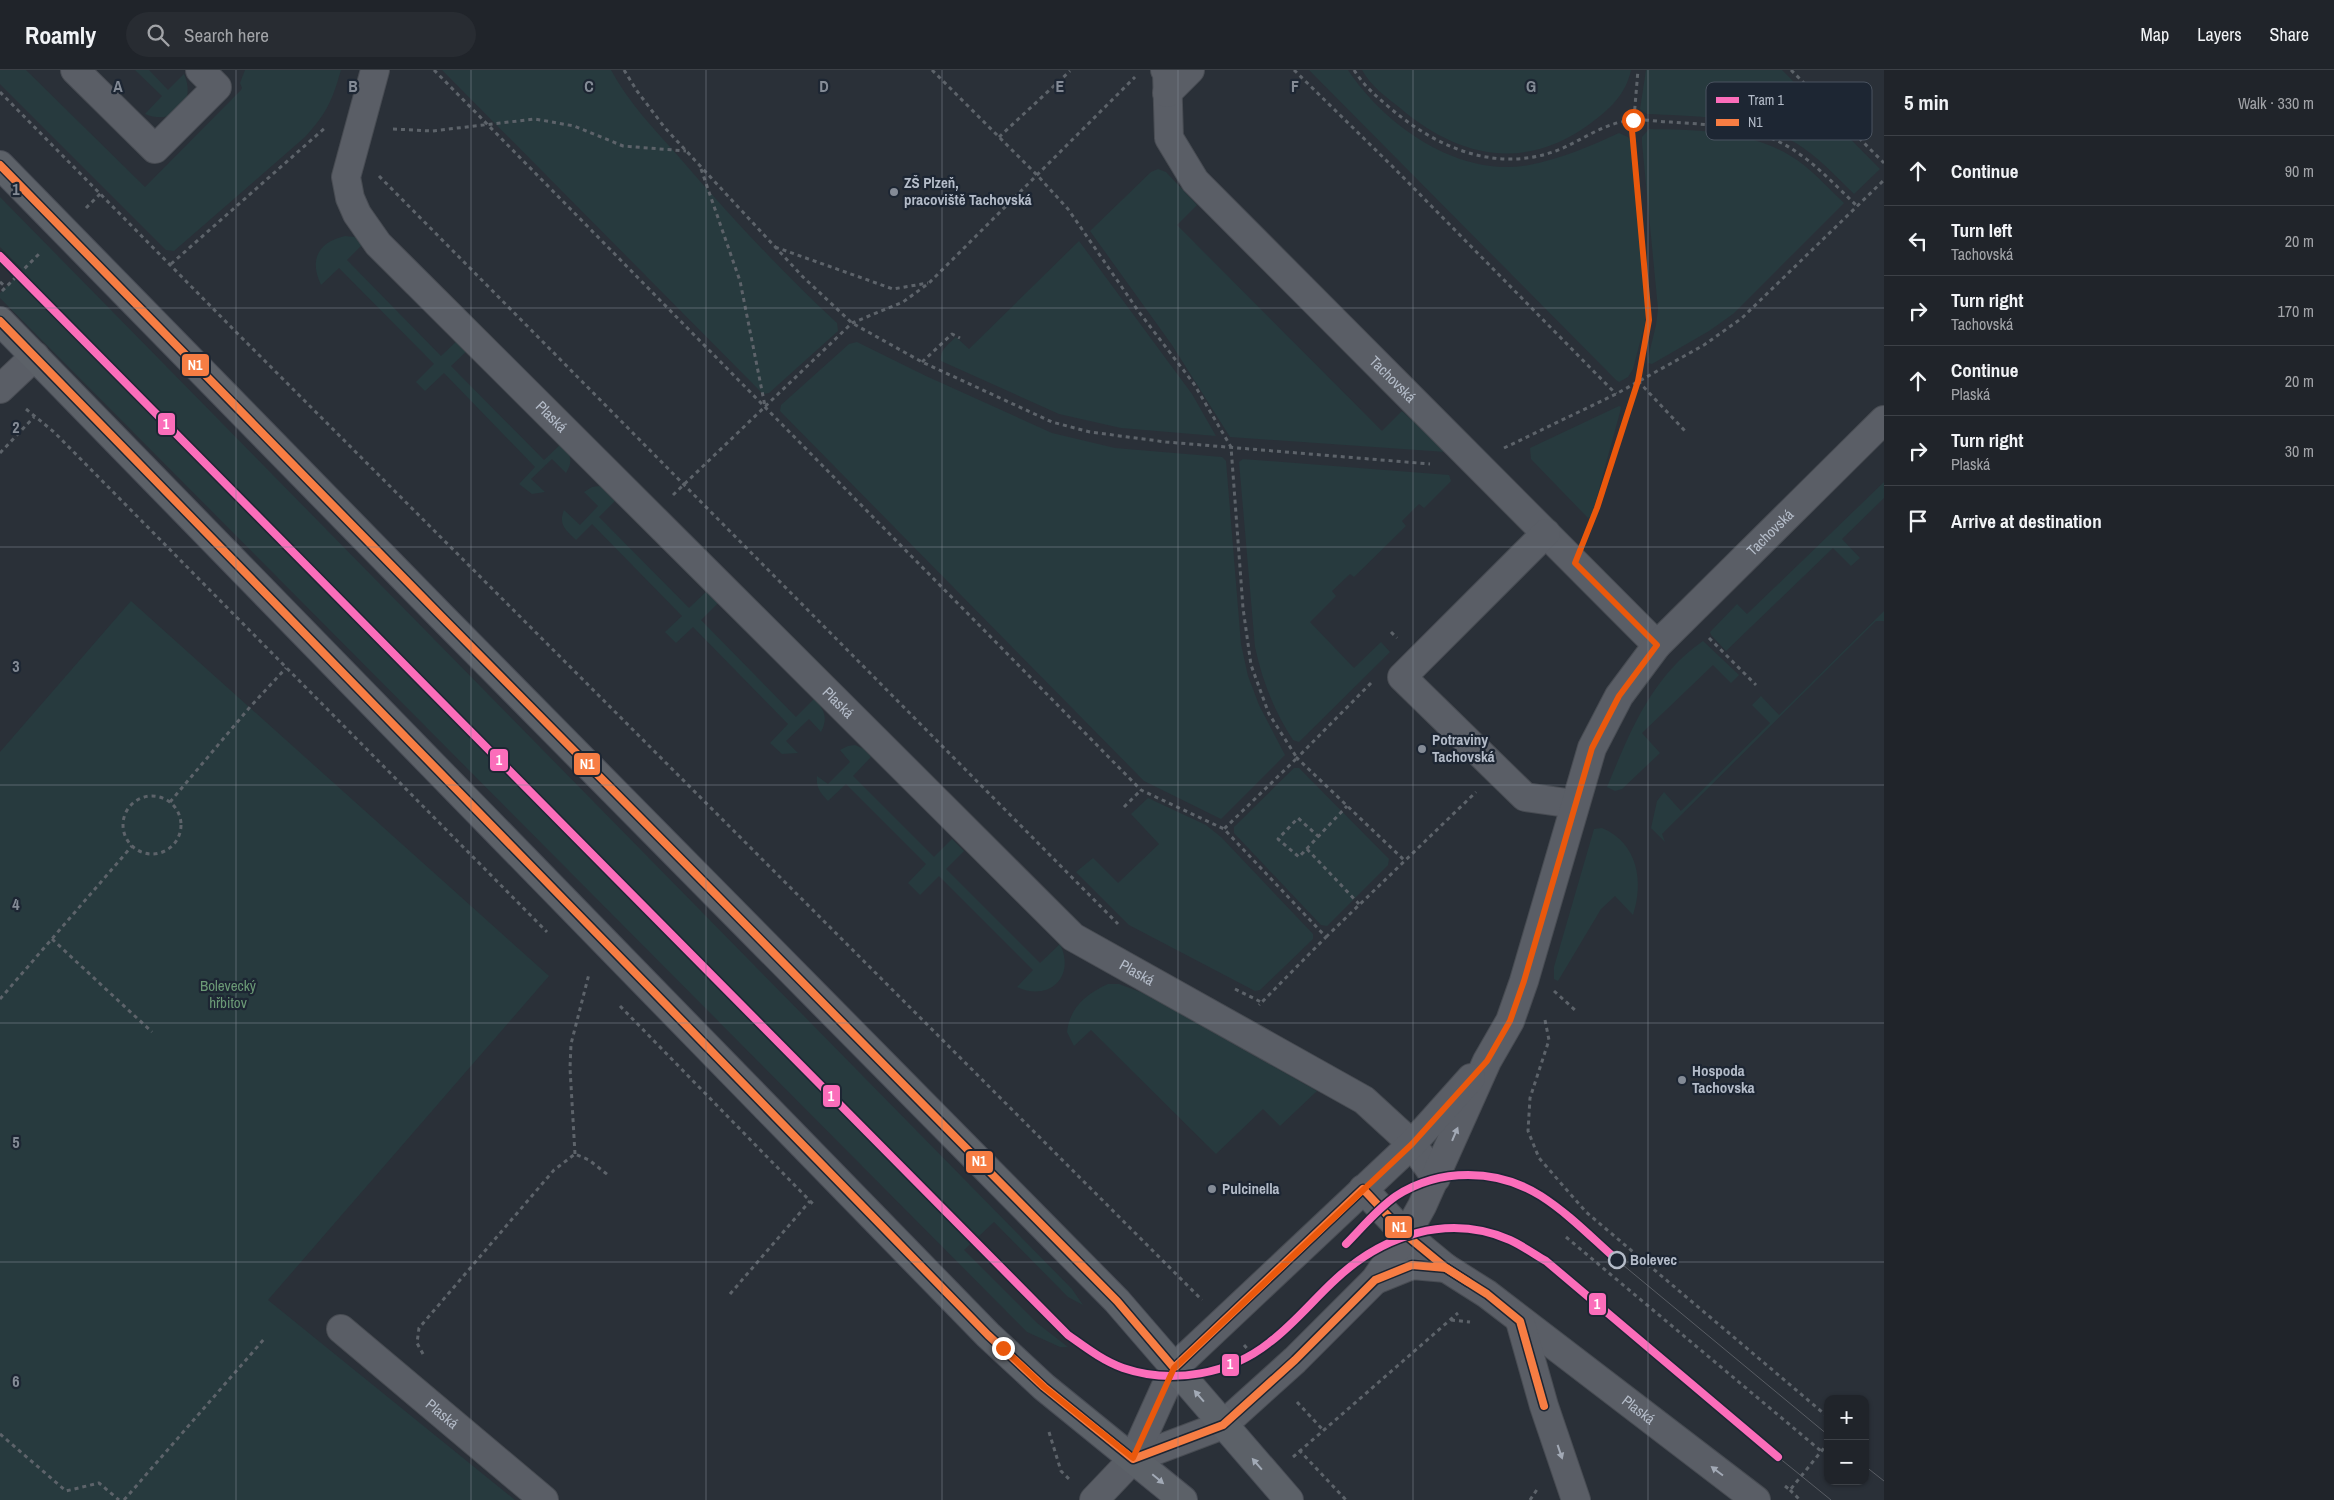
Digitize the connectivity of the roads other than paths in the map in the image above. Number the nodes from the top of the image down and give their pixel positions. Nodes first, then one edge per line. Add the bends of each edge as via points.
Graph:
1 (75, 70) edge
2 (200, 70) edge
3 (375, 70) edge
4 (1190, 70) edge
5 (1166, 82) edge
6 (0, 165) edge
7 (0, 321) edge
8 (35, 356) junction
9 (1, 388) edge
10 (1884, 420) edge
11 (1546, 534) junction
12 (1657, 645) junction
13 (1574, 804) junction
14 (1487, 1061) junction
15 (1412, 1144) junction
16 (1436, 1178) junction
17 (1363, 1189) junction
18 (1406, 1235) junction
19 (1446, 1268) junction
20 (1375, 1280) junction
21 (1520, 1321) junction
22 (340, 1329) dead end
23 (1174, 1368) junction
24 (1223, 1425) junction
25 (1133, 1458) junction
26 (1281, 1490) edge
27 (544, 1500) edge
28 (1094, 1500) edge
29 (1182, 1500) edge
30 (1576, 1500) edge
31 (1756, 1500) edge

1 - 2 street via 155,149 217,87
3 - 15 street, Plaská via 346,177 357,214 378,244 1073,937 1364,1100
4 - 5 street, Tachovská
5 - 11 street, Tachovská via 1169,138 1195,180
6 - 23 main road via 1117,1301
7 - 8 main road
8 - 9 street
8 - 25 main road via 988,1335 1044,1387
10 - 12 street, Tachovská
11 - 12 street, Tachovská
11 - 13 street via 1402,676 1525,797
12 - 13 street, Tachovská via 1619,696 1592,748
13 - 14 street, Tachovská via 1524,981 1510,1021
14 - 15 street, Tachovská
16 -> 14 street, Tachovská
15 - 16 street, Plaská
15 - 17 street, Tachovská
16 - 18 street, Plaská
17 - 18 street
17 - 23 street, Tachovská
18 - 19 street, Plaská
18 - 20 street, Plaská
19 - 20 street, Plaská via 1412,1265
19 - 21 street, Plaská via 1487,1294
20 - 24 street, Plaská via 1295,1360
21 -> 30 street
31 -> 21 street, Plaská
22 - 27 street, Plaská
24 -> 23 main road
23 - 25 street, Plaská
24 - 25 street, Plaská
26 -> 24 main road
25 - 28 street, Plaská
25 -> 29 main road

